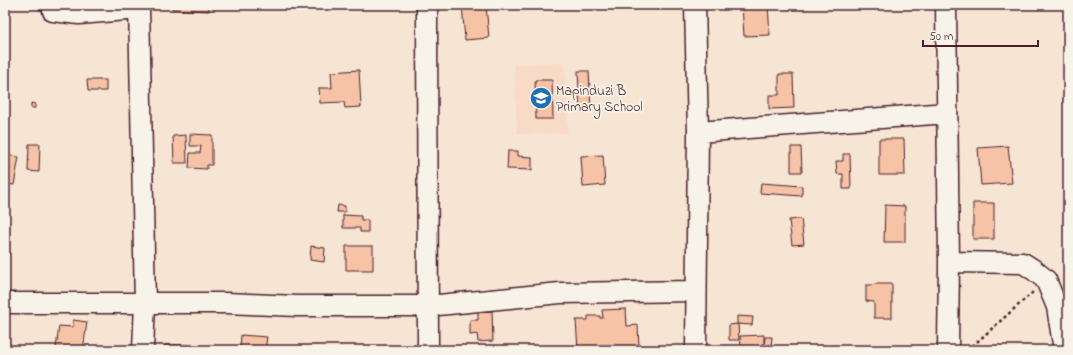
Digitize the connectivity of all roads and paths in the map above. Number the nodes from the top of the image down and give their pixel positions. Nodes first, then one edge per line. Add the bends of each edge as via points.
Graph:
1 (427, 5) edge
2 (695, 5) edge
3 (946, 5) edge
4 (139, 7) edge
5 (53, 11) dead end
6 (946, 113) junction
7 (698, 132) junction
8 (949, 262) junction
9 (1046, 280) junction
10 (696, 291) junction
11 (5, 302) edge
12 (145, 302) junction
13 (428, 306) junction
14 (143, 350) edge
15 (428, 350) edge
16 (696, 350) edge
17 (948, 350) edge
18 (968, 350) edge
19 (1064, 350) edge

1 - 13 street
2 - 7 street
3 - 6 street
4 - 5 street via 79,14
4 - 12 street
6 - 7 street
6 - 8 street
7 - 10 street
8 - 9 street via 1023,264
8 - 17 street
9 - 18 path
9 - 19 street via 1057,307
10 - 13 street via 560,294
10 - 16 street
11 - 12 street
12 - 13 street
12 - 14 street
13 - 15 street

